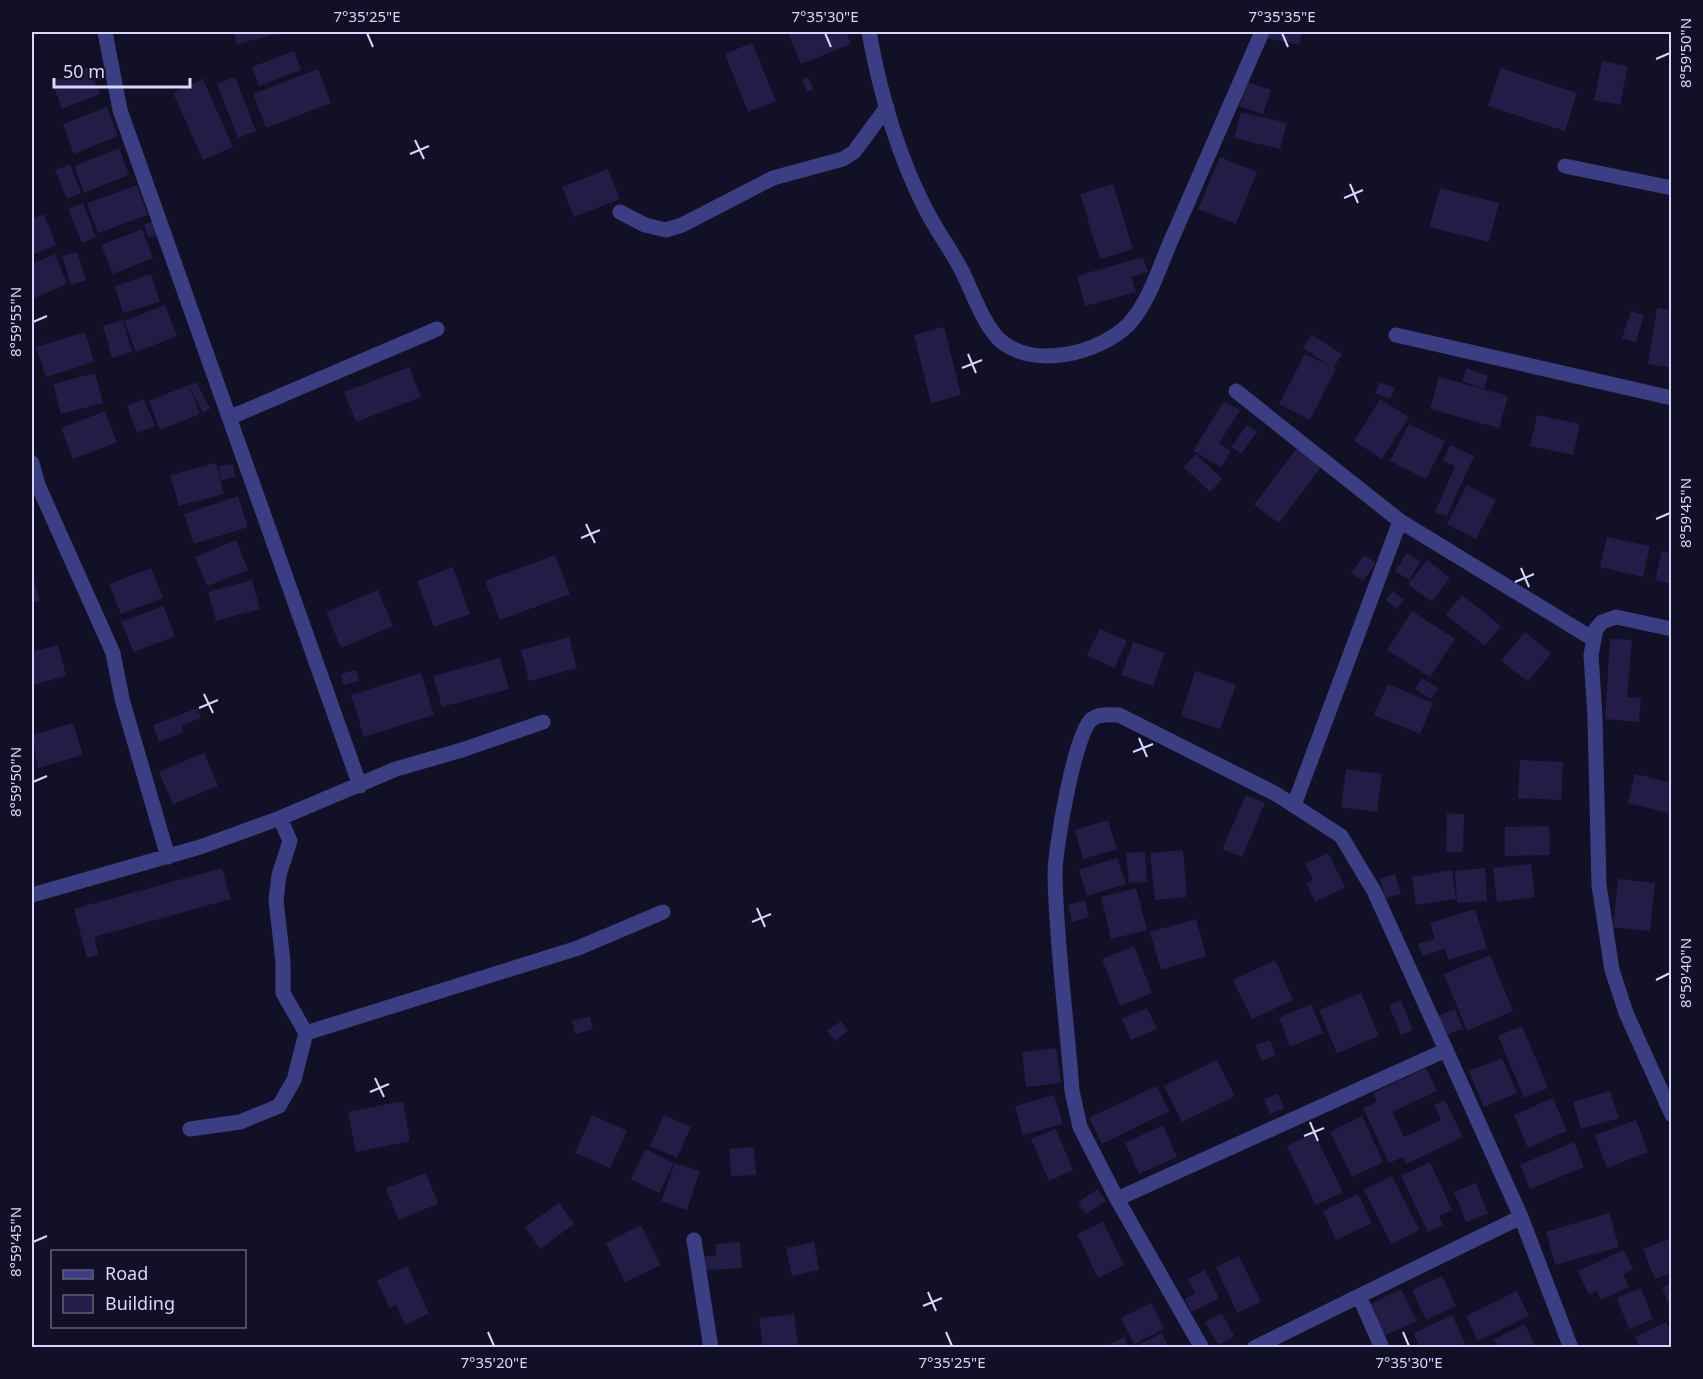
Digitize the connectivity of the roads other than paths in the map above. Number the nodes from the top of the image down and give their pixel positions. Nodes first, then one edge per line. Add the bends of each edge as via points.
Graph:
1 (105, 32) edge
2 (869, 32) edge
3 (1262, 32) edge
4 (887, 107) junction
5 (1565, 166) dead end
6 (1671, 188) edge
7 (620, 212) dead end
8 (437, 329) dead end
9 (1396, 335) dead end
10 (1236, 391) dead end
11 (1671, 398) edge
12 (231, 417) junction
13 (32, 463) edge
14 (1400, 521) junction
15 (1671, 629) edge
16 (1593, 639) junction
17 (543, 722) dead end
18 (360, 786) junction
19 (1294, 805) junction
20 (280, 818) junction
21 (168, 857) junction
22 (32, 895) edge
23 (663, 912) dead end
24 (306, 1033) junction
25 (1446, 1050) junction
26 (1670, 1107) edge
27 (190, 1129) dead end
28 (1117, 1199) junction
29 (1521, 1217) junction
30 (694, 1240) dead end
31 (1359, 1296) junction
32 (711, 1347) edge
33 (1202, 1347) edge
34 (1254, 1347) edge
35 (1382, 1347) edge
36 (1571, 1347) edge

1 - 12 street via 120,110
2 - 4 street
3 - 4 street via 1143,302 1129,324 1106,342 1079,351 1039,356 1012,348 992,332 924,206 892,135
4 - 7 street via 854,152 843,159 773,178 682,225 666,230
5 - 6 street
8 - 12 street
9 - 11 street
10 - 14 street
12 - 18 street
13 - 21 street via 38,485 113,652 122,699
14 - 16 street
14 - 19 street
15 - 16 street via 1616,617 1602,622
16 - 26 street via 1599,885 1611,970
17 - 18 street via 396,769
18 - 20 street
19 - 25 street via 1341,836 1359,861
19 - 28 street via 1119,715 1092,719 1082,733 1055,871 1072,1092 1080,1127
20 - 21 street
20 - 24 street via 290,841 276,900 283,993
21 - 22 street
23 - 24 street via 578,948
24 - 27 street via 294,1080 279,1106 240,1122
25 - 28 street
25 - 29 street
28 - 33 street
29 - 31 street
29 - 36 street
30 - 32 street
31 - 34 street
31 - 35 street

